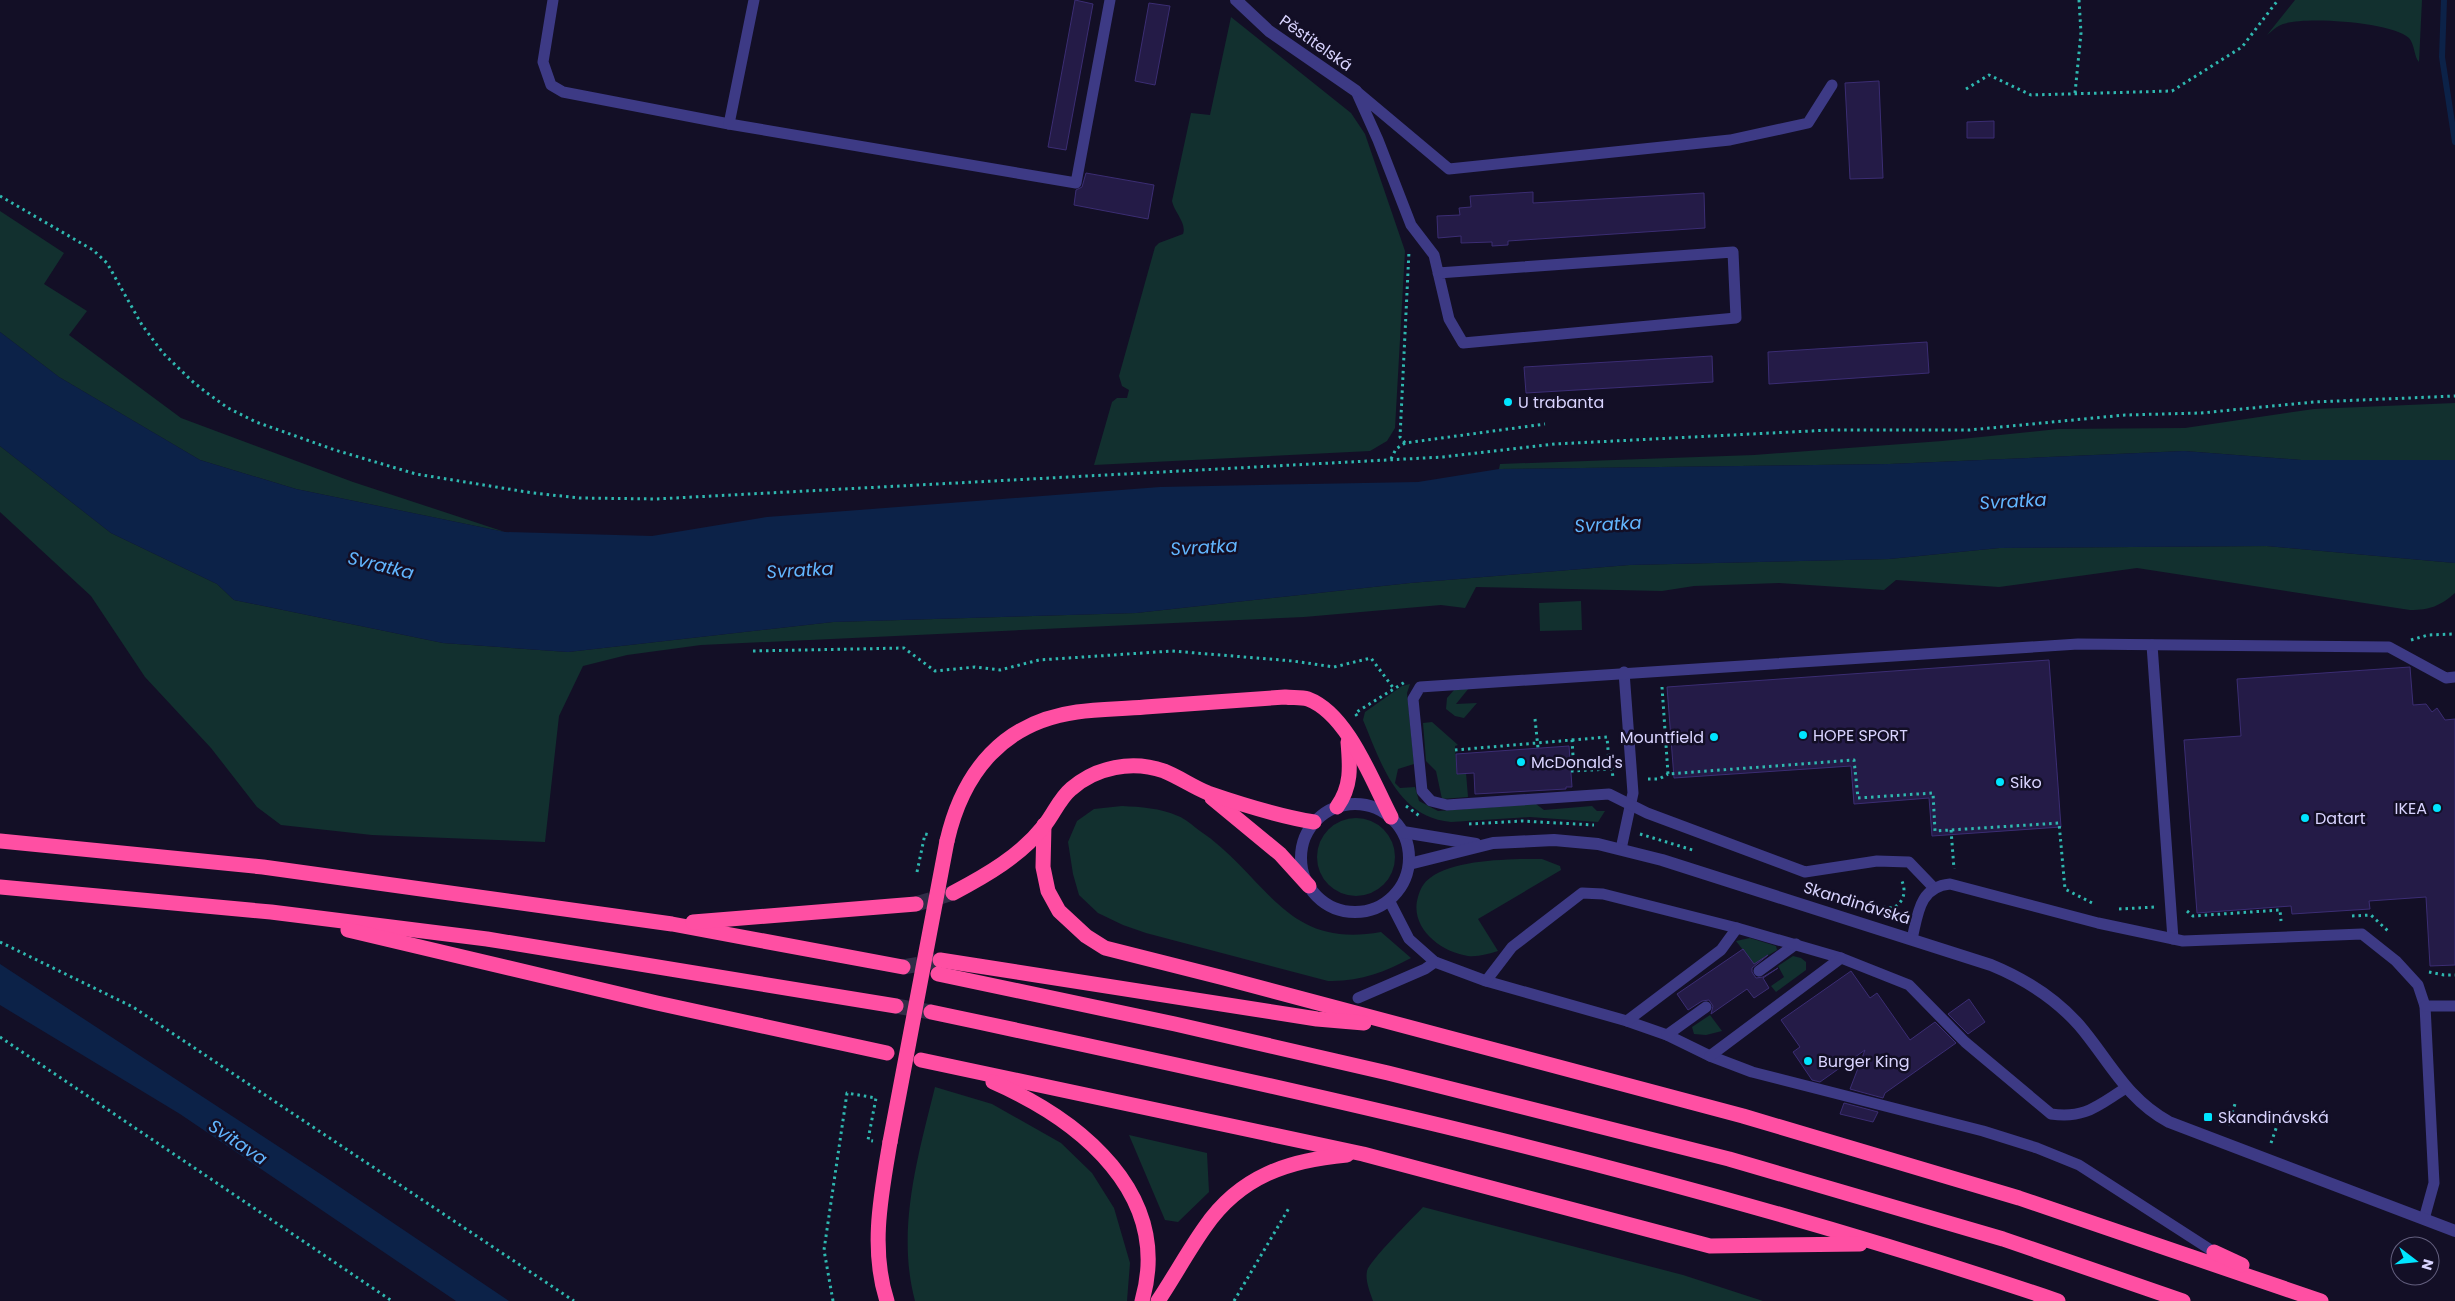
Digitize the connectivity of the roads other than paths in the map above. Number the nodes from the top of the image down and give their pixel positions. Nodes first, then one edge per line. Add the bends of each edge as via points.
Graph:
1 (553, 0) edge
2 (754, 0) edge
3 (1110, 0) edge
4 (1236, 0) edge
5 (1832, 85) dead end
6 (1356, 91) junction
7 (729, 124) junction
8 (1438, 273) junction
9 (2152, 645) junction
10 (1624, 672) junction
11 (2455, 677) edge
12 (1348, 735) junction
13 (1206, 792) junction
14 (1632, 806) junction
15 (1337, 807) junction
16 (1391, 817) junction
17 (1314, 822) junction
18 (1044, 825) junction
19 (1402, 832) junction
20 (0, 842) edge
21 (1481, 844) junction
22 (1621, 848) junction
23 (1409, 864) junction
24 (1309, 886) junction
25 (0, 887) edge
26 (1934, 888) junction
27 (953, 893) tunnel mouth
28 (1389, 900) junction
29 (916, 904) tunnel mouth
30 (272, 912) junction
31 (672, 924) junction
32 (1736, 928) junction
33 (1912, 939) junction
34 (2173, 939) junction
35 (1796, 944) junction
36 (1841, 958) junction
37 (1435, 962) junction
38 (903, 967) tunnel mouth
39 (1759, 971) dead end
40 (1486, 981) junction
41 (1358, 998) dead end
42 (896, 1006) tunnel mouth
43 (2425, 1006) junction
44 (2455, 1006) edge
45 (1706, 1007) dead end
46 (930, 1012) tunnel mouth
47 (1627, 1021) junction
48 (1402, 1027) junction
49 (1667, 1034) junction
50 (887, 1054) dead end
51 (1710, 1056) junction
52 (921, 1060) dead end
53 (942, 1064) junction
54 (2126, 1088) junction
55 (1364, 1154) junction
56 (2424, 1219) junction
57 (2455, 1231) edge
58 (1874, 1243) junction
59 (2214, 1252) joint
60 (2315, 1299) edge
61 (887, 1301) edge
62 (1142, 1301) edge
63 (1158, 1301) edge
64 (2058, 1301) edge
65 (2183, 1301) edge

1 - 7 lane via 543,62 551,86 562,92
2 - 7 lane
3 - 7 lane via 1076,183
4 - 6 street, Pěstitelská via 1269,31
5 - 6 lane via 1808,123 1730,140 1449,169
6 - 8 lane via 1411,225 1434,255
8 - 8 lane via 1449,319 1463,343 1736,318 1733,252
9 - 10 lane via 2078,644
9 - 11 lane via 2389,646 2446,678
9 - 34 lane
10 - 14 lane
10 - 14 lane via 1418,688 1413,699 1422,791 1431,801 1447,805 1609,794
12 - 15 highway via 1350,778
12 - 16 highway
12 - 61 highway, bridge via 1323,707 1306,699 1285,697 1078,712 1049,718 1008,738 978,767 960,799 947,841 879,1206 880,1265
13 - 17 highway via 1277,816
13 - 18 highway via 1178,777 1146,766 1108,769 1071,789
13 - 24 highway via 1280,854
14 - 22 lane
14 - 26 lane via 1805,872 1877,861 1909,862
15 - 16 street via 1365,805
15 - 17 street
16 - 19 street
17 - 24 street via 1302,846 1303,874
18 - 27 highway via 1008,860
18 - 48 highway via 1043,866 1048,891 1059,911 1086,936 1105,948
19 - 21 street, Skandinávská
19 - 23 street via 1407,842
20 - 31 highway via 263,867
21 - 22 street, Skandinávská via 1554,840
21 - 23 street, Skandinávská
22 - 33 street, Skandinávská
23 - 28 street via 1398,890
24 - 28 street via 1325,902 1346,911 1361,912
25 - 30 highway
26 - 33 lane, Skandinávská via 1921,901
26 - 34 lane via 1955,886 2098,924
28 - 37 lane via 1409,939
29 - 31 highway
30 - 42 highway via 486,939
30 - 50 highway
31 - 38 highway
32 - 35 lane
32 - 40 lane via 1603,894 1582,893 1512,947
32 - 47 lane via 1721,950
33 - 54 street via 1991,965 2036,987 2078,1024
34 - 43 lane via 2362,934 2396,961 2418,985
35 - 36 lane
35 - 39 lane
36 - 51 lane
36 - 54 lane via 1909,985 1965,1042 2052,1114 2069,1117 2083,1114
37 - 40 lane
37 - 41 lane
40 - 47 lane
43 - 44 lane
43 - 56 lane via 2434,1183
45 - 49 lane
46 - 58 highway via 1381,1110 1719,1197
47 - 49 lane
48 - 60 highway via 1743,1116 2019,1198
48 - 65 highway via 1317,1020 939,967 1388,1073 1729,1159 2003,1239
49 - 51 lane
51 - 59 lane via 1752,1072 1983,1131 2037,1148 2078,1165
52 - 53 highway
53 - 55 highway
53 - 62 highway via 986,1078 1038,1103 1088,1141 1117,1171 1131,1192 1146,1233 1148,1266
54 - 56 street via 2143,1106 2169,1122
55 - 58 highway via 1710,1246
55 - 63 highway via 1290,1164 1247,1185 1206,1225
56 - 57 street
58 - 64 highway
59 - 60 highway

